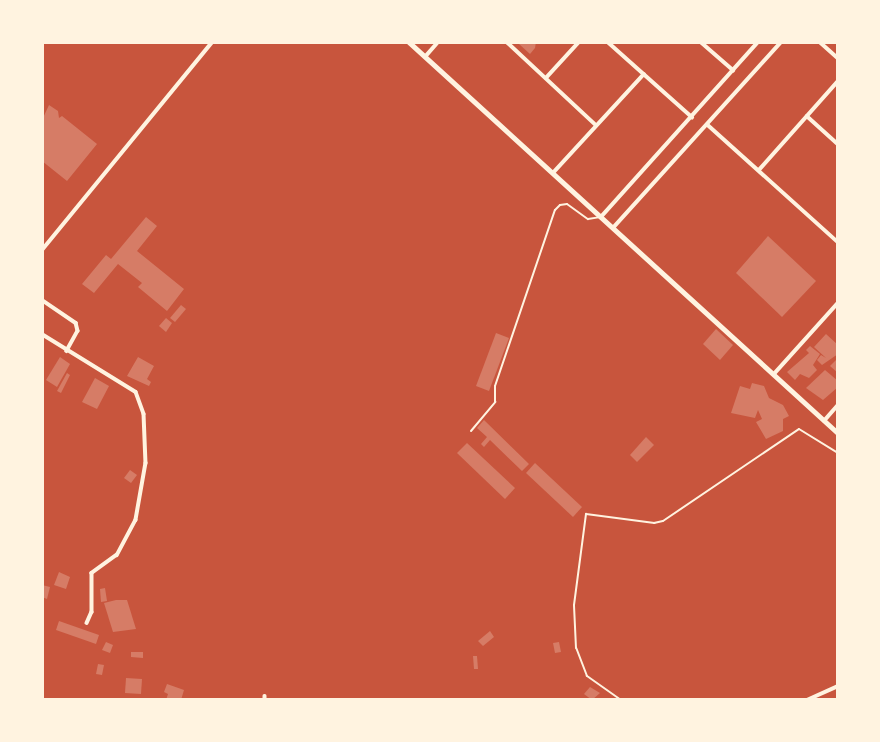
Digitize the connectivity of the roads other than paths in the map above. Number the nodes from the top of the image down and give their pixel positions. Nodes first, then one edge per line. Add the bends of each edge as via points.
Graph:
1 (212, 42) edge
2 (438, 42) edge
3 (507, 42) edge
4 (579, 42) edge
5 (608, 42) edge
6 (701, 42) edge
7 (758, 42) edge
8 (781, 42) edge
9 (820, 42) edge
10 (411, 43) edge
11 (425, 57) junction
12 (838, 58) edge
13 (733, 70) junction
14 (644, 74) junction
15 (546, 78) junction
16 (838, 81) edge
17 (807, 116) junction
18 (692, 117) junction
19 (595, 125) junction
20 (708, 125) junction
21 (838, 144) edge
22 (759, 170) junction
23 (553, 173) junction
24 (601, 217) junction
25 (613, 228) junction
26 (838, 242) edge
27 (42, 250) edge
28 (42, 300) edge
29 (838, 303) edge
30 (42, 334) edge
31 (66, 351) junction
32 (774, 374) junction
33 (838, 405) edge
34 (824, 421) junction
35 (471, 431) dead end
36 (838, 433) edge
37 (838, 453) edge
38 (88, 623) dead end
39 (838, 686) edge
40 (621, 700) edge
41 (807, 700) edge

1 - 27 street
2 - 11 street
3 - 15 street
4 - 15 street
5 - 14 street
6 - 13 street
7 - 13 street
8 - 20 street
9 - 12 street
10 - 11 street
11 - 23 street
13 - 18 street
14 - 18 street
14 - 19 street
15 - 19 street
16 - 17 street
17 - 21 street
17 - 22 street
18 - 24 street
19 - 23 street
20 - 22 street
20 - 25 street
22 - 26 street
23 - 24 street
24 - 25 street
24 - 35 lane via 588,219 567,204 555,210 495,386 495,402
25 - 32 street
28 - 31 street via 76,323 78,331
29 - 32 street
30 - 31 street
31 - 38 street via 136,391 144,414 146,463 136,520 117,555 92,573
32 - 34 street
33 - 34 street
34 - 36 street
37 - 40 lane via 799,429 663,521 586,514 574,605 576,648 587,676
39 - 41 street

